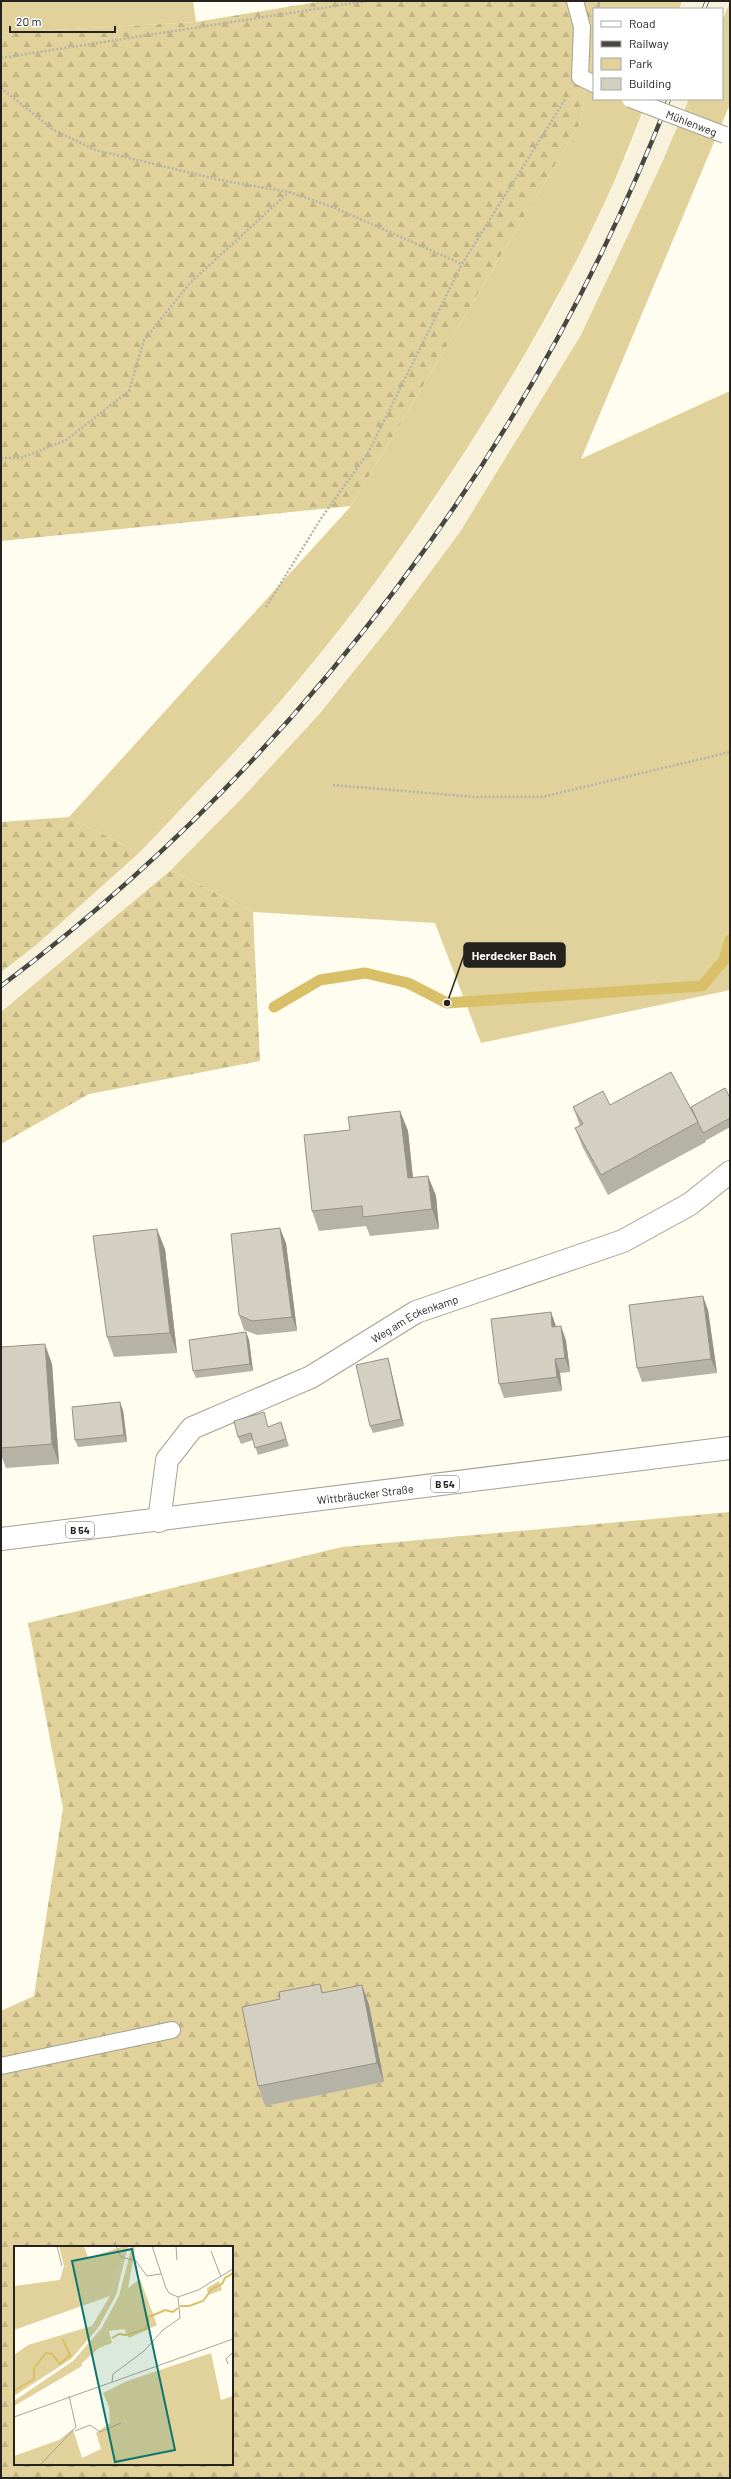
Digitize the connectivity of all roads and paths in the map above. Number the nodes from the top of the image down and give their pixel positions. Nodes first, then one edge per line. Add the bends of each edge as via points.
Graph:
1 (367, 1) edge
2 (575, 1) edge
3 (1, 58) edge
4 (587, 80) edge
5 (1, 88) edge
6 (633, 100) edge
7 (727, 137) edge
8 (289, 192) junction
9 (462, 264) junction
10 (1, 458) edge
11 (266, 607) dead end
12 (730, 752) edge
13 (334, 785) dead end
14 (730, 1172) edge
15 (730, 1448) edge
16 (159, 1520) junction
17 (1, 1539) edge
18 (172, 2030) dead end
19 (1, 2066) edge

1 - 3 path
2 - 4 lane via 582,27
4 - 9 path
5 - 8 path via 52,129 95,150 225,181
6 - 7 lane, Mühlenweg, bridge
8 - 9 path via 332,207
8 - 10 path via 190,283 144,340 129,392 66,440 21,458
9 - 11 path via 368,452 322,517
12 - 13 path via 542,797 475,797
14 - 16 main road, Weg am Eckenkamp via 690,1204 623,1241 416,1312 311,1377 192,1428 167,1460
15 - 16 main road, Wittbräucker Straße / B 54
16 - 17 main road, Wittbräucker Straße / B 54
18 - 19 lane

